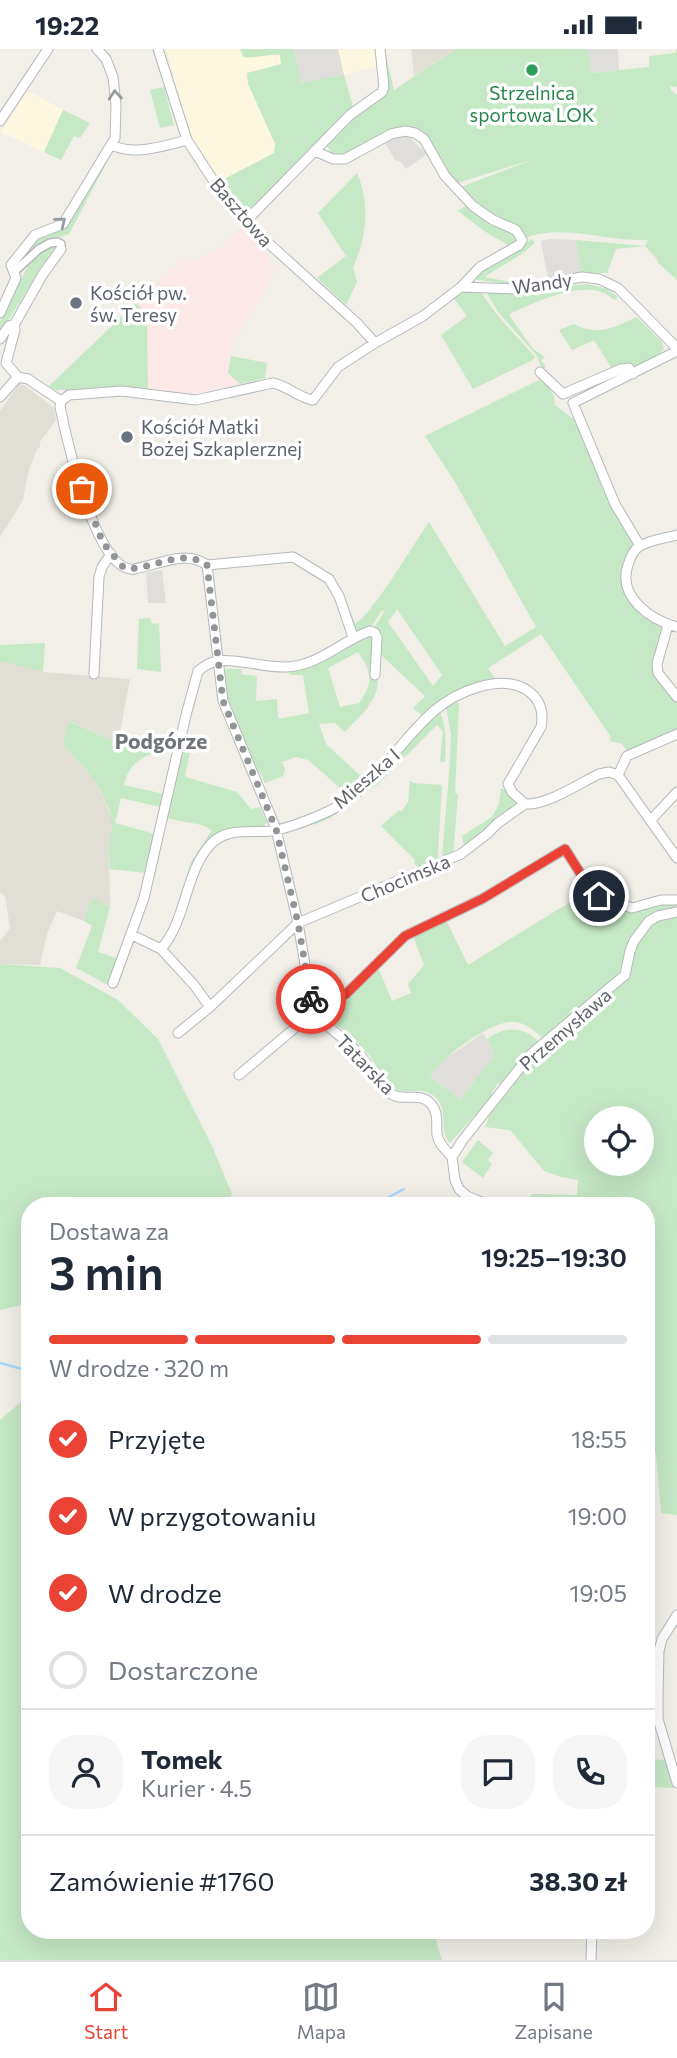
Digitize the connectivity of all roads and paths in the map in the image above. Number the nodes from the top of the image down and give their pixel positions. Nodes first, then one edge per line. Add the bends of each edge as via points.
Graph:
1 (48, 49) edge
2 (97, 49) edge
3 (158, 49) edge
4 (380, 49) edge
5 (0, 121) edge
6 (187, 140) junction
7 (112, 145) junction
8 (315, 151) junction
9 (245, 222) junction
10 (61, 249) joint
11 (0, 263) edge
12 (13, 268) junction
13 (461, 287) junction
14 (0, 313) edge
15 (14, 325) junction
16 (0, 339) edge
17 (375, 343) junction
18 (677, 351) edge
19 (540, 372) dead end
20 (633, 374) junction
21 (18, 377) junction
22 (0, 397) edge
23 (61, 401) junction
24 (677, 535) edge
25 (640, 546) junction
26 (111, 554) junction
27 (207, 565) junction
28 (672, 626) edge
29 (352, 637) junction
30 (218, 660) junction
31 (94, 674) dead end
32 (374, 675) dead end
33 (677, 697) edge
34 (677, 734) edge
35 (618, 775) junction
36 (677, 793) edge
37 (525, 804) junction
38 (651, 820) junction
39 (276, 829) junction
40 (677, 858) edge
41 (677, 900) edge
42 (677, 912) edge
43 (298, 923) junction
44 (132, 935) junction
45 (161, 949) junction
46 (113, 983) dead end
47 (210, 1007) junction
48 (316, 1013) junction
49 (178, 1033) dead end
50 (239, 1075) dead end
51 (452, 1157) junction
52 (469, 1197) edge
53 (677, 1615) edge
54 (655, 1651) edge
55 (659, 1651) junction
56 (677, 1783) edge
57 (592, 1939) edge
58 (591, 1960) edge

1 - 5 street via 8,101
7 -> 2 street via 117,124 113,77
3 - 6 street, Basztowa
4 - 8 street via 383,91 359,107
6 - 7 street via 154,148
6 - 9 street, Basztowa
12 -> 7 street via 36,235 63,224
8 - 9 street
8 - 13 street via 345,159 391,134 405,131 424,139 445,176 473,206 523,237 519,245 480,267
9 - 17 street, Basztowa
10 - 12 street via 57,242 44,245
10 - 15 street
11 - 12 street
12 - 14 street via 16,278
13 - 17 street via 423,316
13 - 18 street, Wandy via 518,289 582,277 599,279 618,288
15 - 16 street
15 - 21 street via 6,363
17 - 23 street via 335,370 311,401 273,383 196,400 122,391 69,395
18 - 20 street
19 - 20 street via 563,394 621,369 628,368
20 - 25 street via 573,403 615,504
21 - 22 street
21 - 23 street
23 - 26 street via 72,463 98,533
24 - 25 street
25 - 28 street via 627,568 629,592 639,607
26 - 27 street via 127,569 183,557
26 - 31 street via 100,572
27 - 29 street via 293,557 329,579
27 - 30 street
28 - 33 street via 657,673
29 - 30 street via 336,651 302,665 264,667
29 - 32 street via 375,633
30 - 39 street via 225,707
30 - 44 street via 196,675
34 - 35 street via 627,756
35 - 37 street, Chocimska via 599,774 534,805
35 - 38 street
36 - 38 street
37 - 39 street, Mieszka I via 508,784 543,718 538,701 522,687 492,684 451,698 433,711 349,799
37 - 43 street, Chocimska via 461,854
38 - 40 street
39 - 43 street
39 - 45 street, Mieszka I via 233,833 212,843
41 - 48 street via 632,908 599,896 565,849 482,899 405,936 353,988
42 - 51 street, Przemysława via 658,916 641,930 629,951 625,975 531,1054
43 - 47 street
43 - 48 street
44 - 45 street
44 - 46 street
45 - 47 street
47 - 49 street
48 - 50 street
48 - 51 street, Tatarska via 394,1096 417,1097 431,1104 441,1145
51 - 52 street via 454,1180
53 - 55 street
54 - 55 street
55 - 56 street via 658,1719
57 - 58 street

